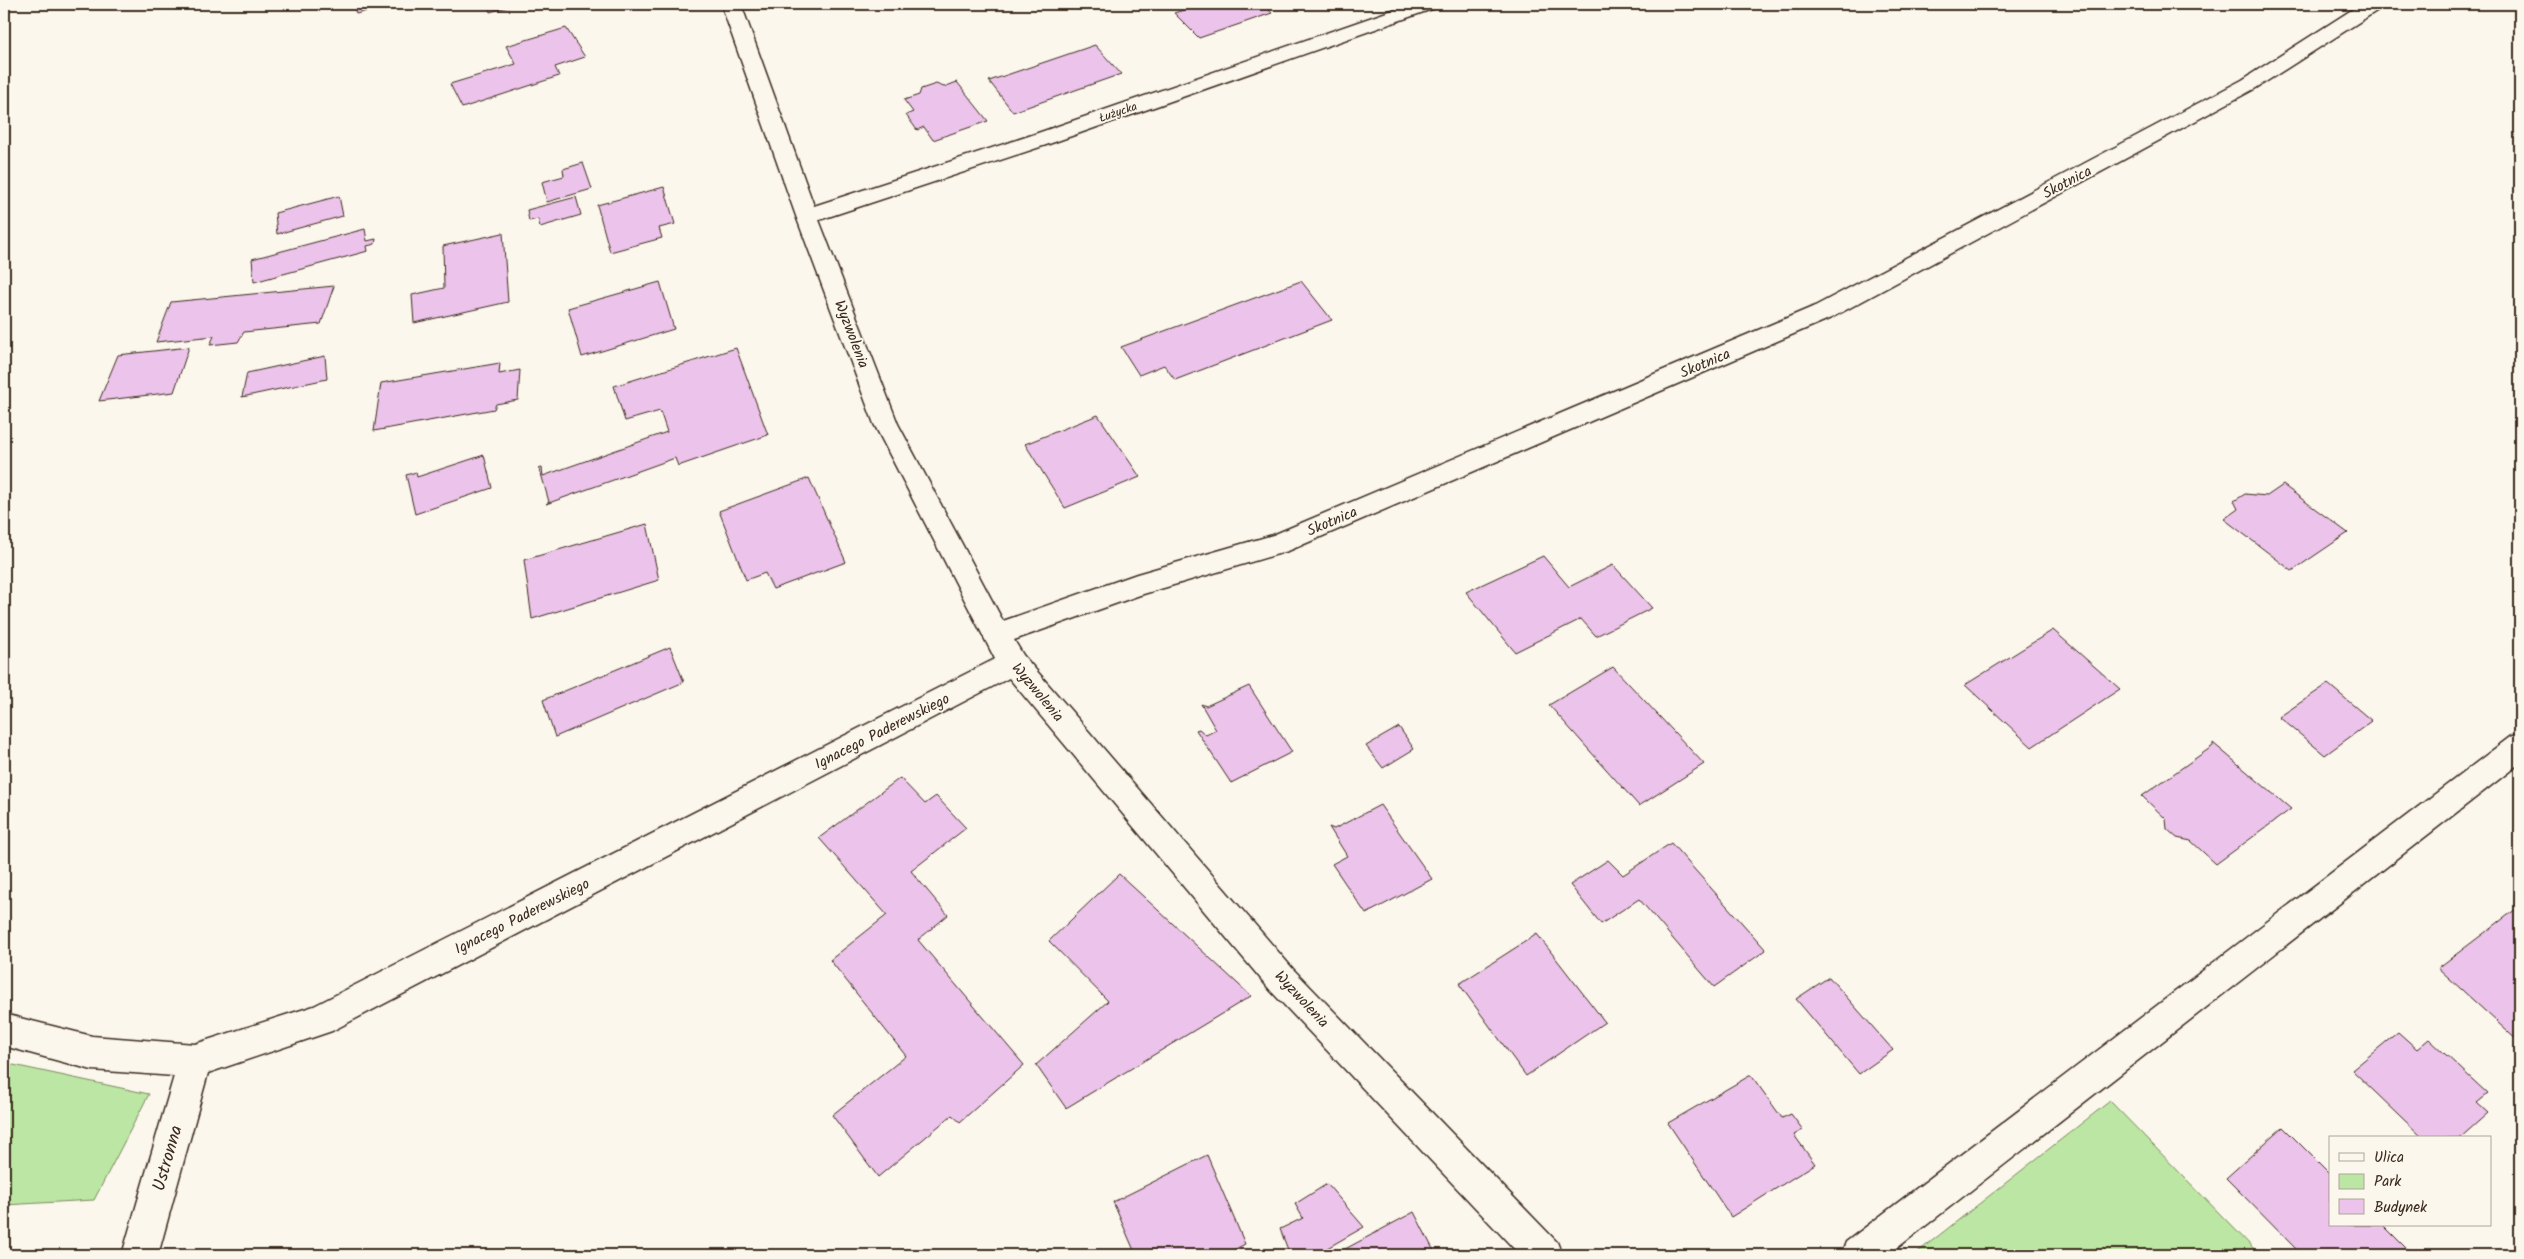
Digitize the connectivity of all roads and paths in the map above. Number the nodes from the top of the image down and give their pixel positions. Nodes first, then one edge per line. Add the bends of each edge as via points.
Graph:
1 (731, 4) edge
2 (1428, 4) edge
3 (2374, 4) edge
4 (807, 216) junction
5 (996, 635) junction
6 (1013, 663) junction
7 (2520, 746) edge
8 (4, 1030) edge
9 (195, 1061) junction
10 (140, 1255) edge
11 (1544, 1255) edge
12 (1859, 1255) edge

1 - 4 street, Wyzwolenia
2 - 4 street, Łużycka via 1039,140
3 - 5 street, Skotnica via 2249,84 1823,312 1279,544 1137,585
4 - 5 street, Wyzwolenia via 886,424
5 - 6 street, Wyzwolenia
6 - 9 street, Ignacego Paderewskiego via 320,1020
6 - 11 street, Wyzwolenia via 1282,980
7 - 12 street
8 - 9 street, Ignacego Paderewskiego via 92,1053
9 - 10 street, Ustronna

